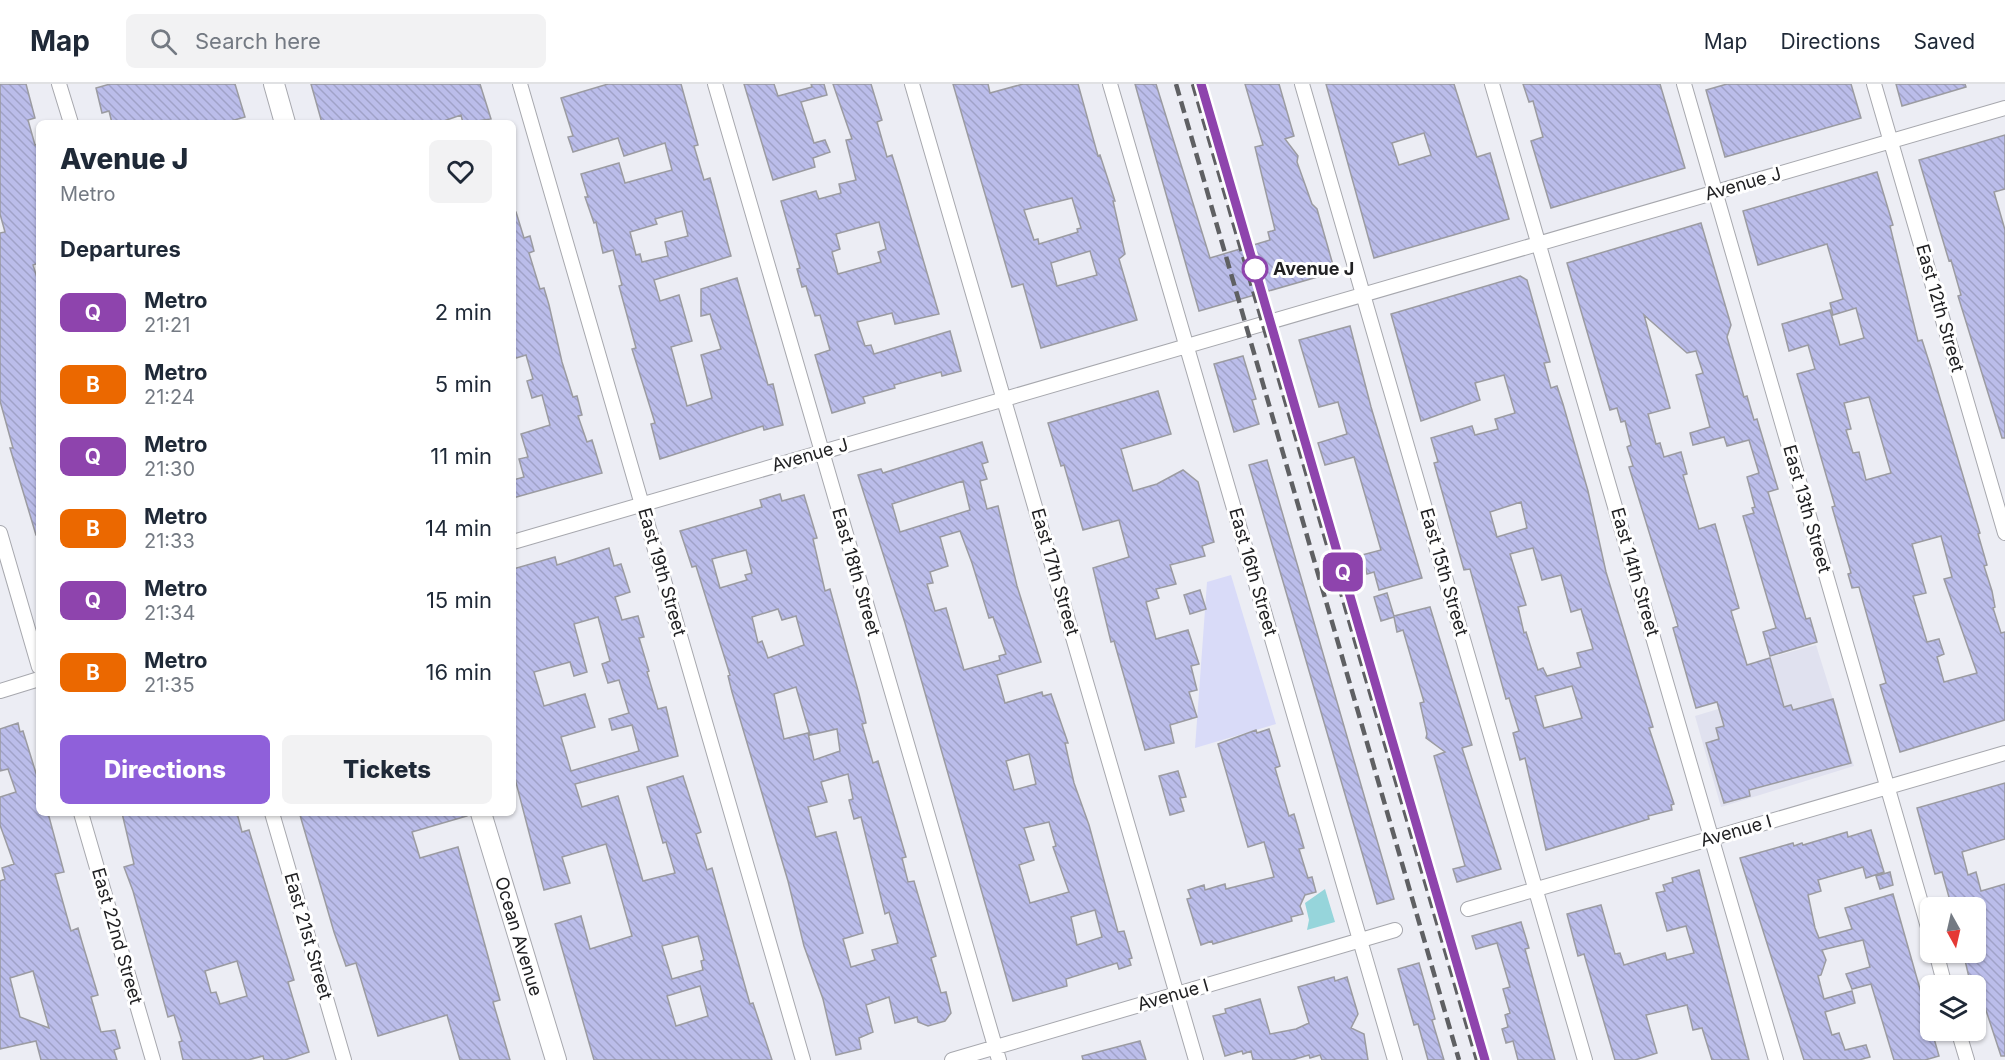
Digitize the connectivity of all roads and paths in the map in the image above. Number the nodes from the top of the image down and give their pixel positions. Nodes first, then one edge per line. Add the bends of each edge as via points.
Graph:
1 (59, 84) edge
2 (274, 84) edge
3 (520, 84) edge
4 (715, 84) edge
5 (912, 84) edge
6 (1110, 84) edge
7 (1302, 84) edge
8 (1492, 84) edge
9 (1684, 84) edge
10 (1874, 84) edge
11 (2005, 108) edge
12 (70, 120) edge
13 (284, 120) edge
14 (1891, 141) junction
15 (1715, 192) junction
16 (1539, 244) junction
17 (1364, 295) junction
18 (1187, 346) junction
19 (1004, 399) junction
20 (821, 452) junction
21 (642, 504) junction
22 (0, 533) edge
23 (2005, 533) edge
24 (516, 541) edge
25 (36, 657) edge
26 (36, 680) edge
27 (0, 691) edge
28 (2005, 753) edge
29 (1888, 787) junction
30 (82, 816) edge
31 (273, 816) edge
32 (482, 816) edge
33 (1712, 838) junction
34 (1535, 889) junction
35 (1920, 899) edge
36 (1468, 909) dead end
37 (1395, 930) dead end
38 (1360, 940) junction
39 (1177, 994) junction
40 (1961, 1041) edge
41 (997, 1054) edge
42 (153, 1060) edge
43 (344, 1060) edge
44 (556, 1060) edge
45 (803, 1060) edge
46 (952, 1060) edge
47 (1196, 1060) edge
48 (1395, 1060) edge
49 (1585, 1060) edge
50 (1776, 1060) edge
51 (1967, 1060) edge

1 - 12 street
2 - 13 main road
3 - 21 street, East 19th Street
4 - 20 street, East 18th Street
5 - 19 street, East 17th Street
6 - 18 street, East 16th Street
7 - 17 street, East 15th Street
8 - 16 street, East 14th Street
9 - 15 street, East 13th Street
10 - 14 street, East 12th Street
11 - 14 street, Avenue J
14 - 15 street, Avenue J
14 - 23 street, East 12th Street
15 - 16 street, Avenue J
15 - 29 street, East 13th Street
16 - 17 street, Avenue J
16 - 33 street, East 14th Street
17 - 18 street, Avenue J
17 - 34 street, East 15th Street
18 - 19 street, Avenue J
18 - 38 street, East 16th Street
19 - 20 street, Avenue J
19 - 39 street, East 17th Street
20 - 21 street, Avenue J
20 - 41 street, East 18th Street
21 - 24 street, Avenue J
21 - 45 street, East 19th Street
22 - 25 street
26 - 27 street
28 - 29 street, Avenue I
29 - 33 street, Avenue I
29 - 35 street, East 13th Street
30 - 42 street, East 22nd Street
31 - 43 street, East 21st Street
32 - 44 main road, Ocean Avenue
33 - 34 street, Avenue I
33 - 50 street, East 14th Street
34 - 36 street, Avenue I
34 - 49 street, East 15th Street
37 - 38 street, Avenue I
38 - 39 street, Avenue I
38 - 48 street, East 16th Street
39 - 41 street, Avenue I
39 - 47 street, East 17th Street
40 - 51 street
41 - 46 street, Avenue I

